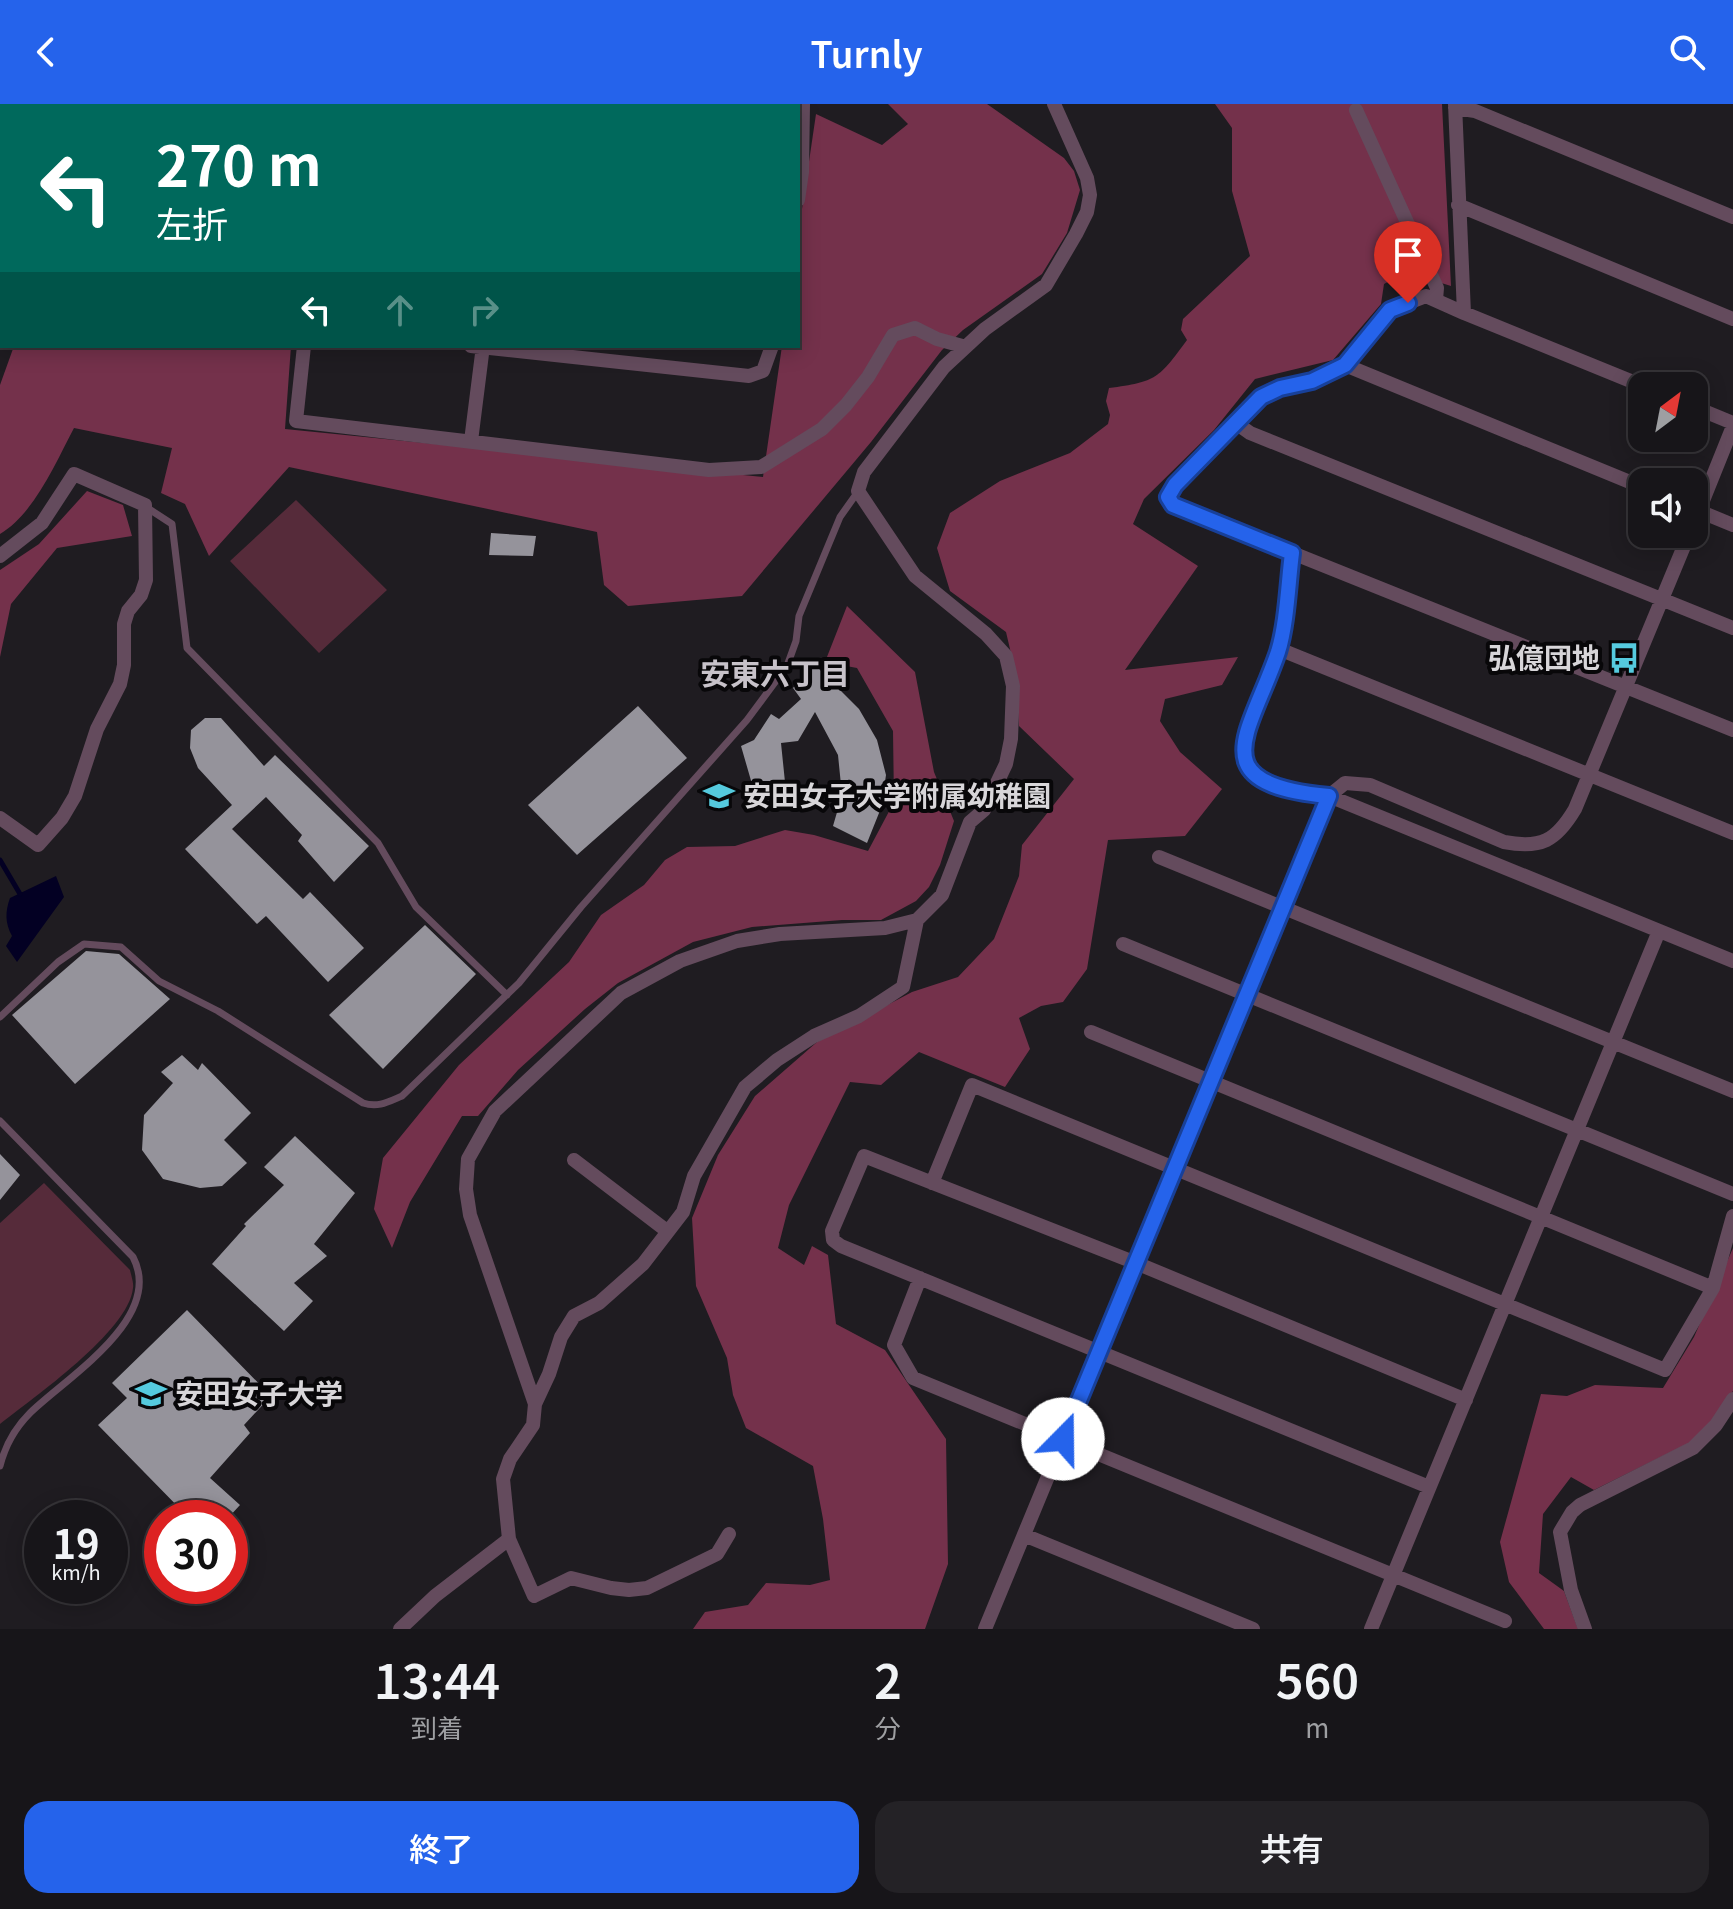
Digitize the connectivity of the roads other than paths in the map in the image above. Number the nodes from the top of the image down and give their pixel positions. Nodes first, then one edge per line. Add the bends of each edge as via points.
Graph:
1 (803, 104) edge
2 (1054, 104) edge
3 (1455, 106) edge
4 (1356, 110) dead end
5 (800, 172) edge
6 (1458, 205) junction
7 (1733, 217) edge
8 (1436, 300) junction
9 (1464, 313) junction
10 (1733, 319) edge
11 (966, 347) junction
12 (304, 348) edge
13 (479, 348) edge
14 (497, 348) edge
15 (771, 348) edge
16 (1345, 365) junction
17 (1628, 380) edge
18 (1708, 413) edge
19 (1236, 423) junction
20 (1733, 425) edge
21 (471, 441) junction
22 (1628, 481) edge
23 (1708, 485) edge
24 (858, 491) junction
25 (145, 505) junction
26 (1708, 518) edge
27 (1733, 525) edge
28 (1683, 548) edge
29 (1292, 553) junction
30 (0, 556) edge
31 (1662, 599) junction
32 (1733, 628) edge
33 (1279, 649) junction
34 (1626, 687) junction
35 (1733, 730) edge
36 (1589, 774) junction
37 (1329, 796) junction
38 (0, 818) edge
39 (1733, 833) edge
40 (1159, 857) dead end
41 (1282, 908) junction
42 (917, 920) junction
43 (1659, 931) junction
44 (1123, 944) dead end
45 (1733, 961) edge
46 (1247, 993) junction
47 (507, 995) junction
48 (0, 1017) edge
49 (1091, 1032) dead end
50 (1613, 1042) junction
51 (1210, 1081) junction
52 (1733, 1091) edge
53 (0, 1121) edge
54 (1578, 1129) junction
55 (574, 1160) dead end
56 (1174, 1169) junction
57 (932, 1183) junction
58 (1733, 1194) edge
59 (1733, 1216) edge
60 (1541, 1217) junction
61 (667, 1231) junction
62 (1136, 1263) junction
63 (920, 1278) junction
64 (1713, 1288) junction
65 (1505, 1303) junction
66 (1099, 1351) junction
67 (1733, 1399) edge
68 (1466, 1400) junction
69 (535, 1404) junction
70 (1063, 1439) junction
71 (0, 1466) edge
72 (1429, 1487) junction
73 (729, 1534) dead end
74 (1024, 1535) junction
75 (509, 1539) junction
76 (1393, 1575) junction
77 (1505, 1621) dead end
78 (400, 1629) edge
79 (985, 1629) edge
80 (1253, 1629) edge
81 (1371, 1629) edge
82 (1585, 1629) edge

1 - 5 street
2 - 11 street via 1087,178 1087,212 1046,285
3 - 6 street
3 - 7 street
4 - 8 street via 1437,288
6 - 9 street
6 - 10 street
8 - 9 street
8 - 16 street via 1426,296 1390,310
9 - 17 street
11 - 21 street via 915,328 893,335 868,377 822,429 761,467 709,470
11 - 24 street via 944,367 879,451
12 - 21 street via 296,421
13 - 21 street
14 - 15 street via 749,376 763,371
16 - 19 street via 1261,397
16 - 22 street
18 - 20 street
19 - 29 street via 1168,497 1173,505
19 - 31 street
20 - 23 street
24 - 42 street via 915,576 986,634 1011,670 1006,764 984,810 970,822 942,895
24 - 47 lane via 840,517 799,616 787,666 747,720
25 - 30 street via 74,474 42,523
25 - 38 street via 146,580 124,624 120,684 97,729 75,796 38,845
25 - 47 lane via 172,524 187,648 378,843 416,907
26 - 27 street
28 - 31 street
29 - 33 street
29 - 34 street
31 - 32 street
31 - 34 street
33 - 36 street
33 - 37 street via 1246,731 1246,763 1253,774 1296,793
34 - 35 street
34 - 36 street
36 - 37 street via 1562,830 1545,842 1526,846 1504,842 1370,785 1345,783
36 - 39 street
37 - 41 street
37 - 43 street
40 - 41 street
41 - 46 street
41 - 50 street
42 - 61 street via 903,987 859,1016 814,1036 745,1087 694,1176 683,1212
42 - 69 street via 885,928 737,941 680,961 621,993 495,1111 468,1159 466,1189 470,1215
43 - 45 street
43 - 50 street
44 - 46 street
46 - 51 street
46 - 54 street
47 - 48 lane via 402,1096 372,1106 159,981 121,947 84,944
49 - 51 street
50 - 52 street
50 - 54 street
51 - 56 street
51 - 60 street
53 - 71 lane via 133,1257 141,1286 136,1304 111,1342 29,1414 13,1434
54 - 58 street
54 - 60 street
55 - 61 street
56 - 57 street via 972,1085
56 - 62 street
56 - 65 street
57 - 62 street
57 - 63 street via 864,1156 832,1231 841,1246
59 - 64 street
60 - 64 street
60 - 65 street
61 - 69 street via 643,1264 599,1303 574,1316
62 - 66 street
62 - 68 street
63 - 66 street
63 - 70 street via 894,1345 913,1378
64 - 65 street via 1665,1370
65 - 68 street
66 - 70 street
66 - 72 street
67 - 82 street via 1693,1448 1572,1512 1560,1532
68 - 72 street
69 - 75 street via 533,1425 503,1479
70 - 74 street
70 - 76 street
72 - 76 street
73 - 75 street via 717,1554 647,1588 611,1588 571,1578 534,1596
74 - 79 street
74 - 80 street
75 - 78 street
76 - 77 street
76 - 81 street

